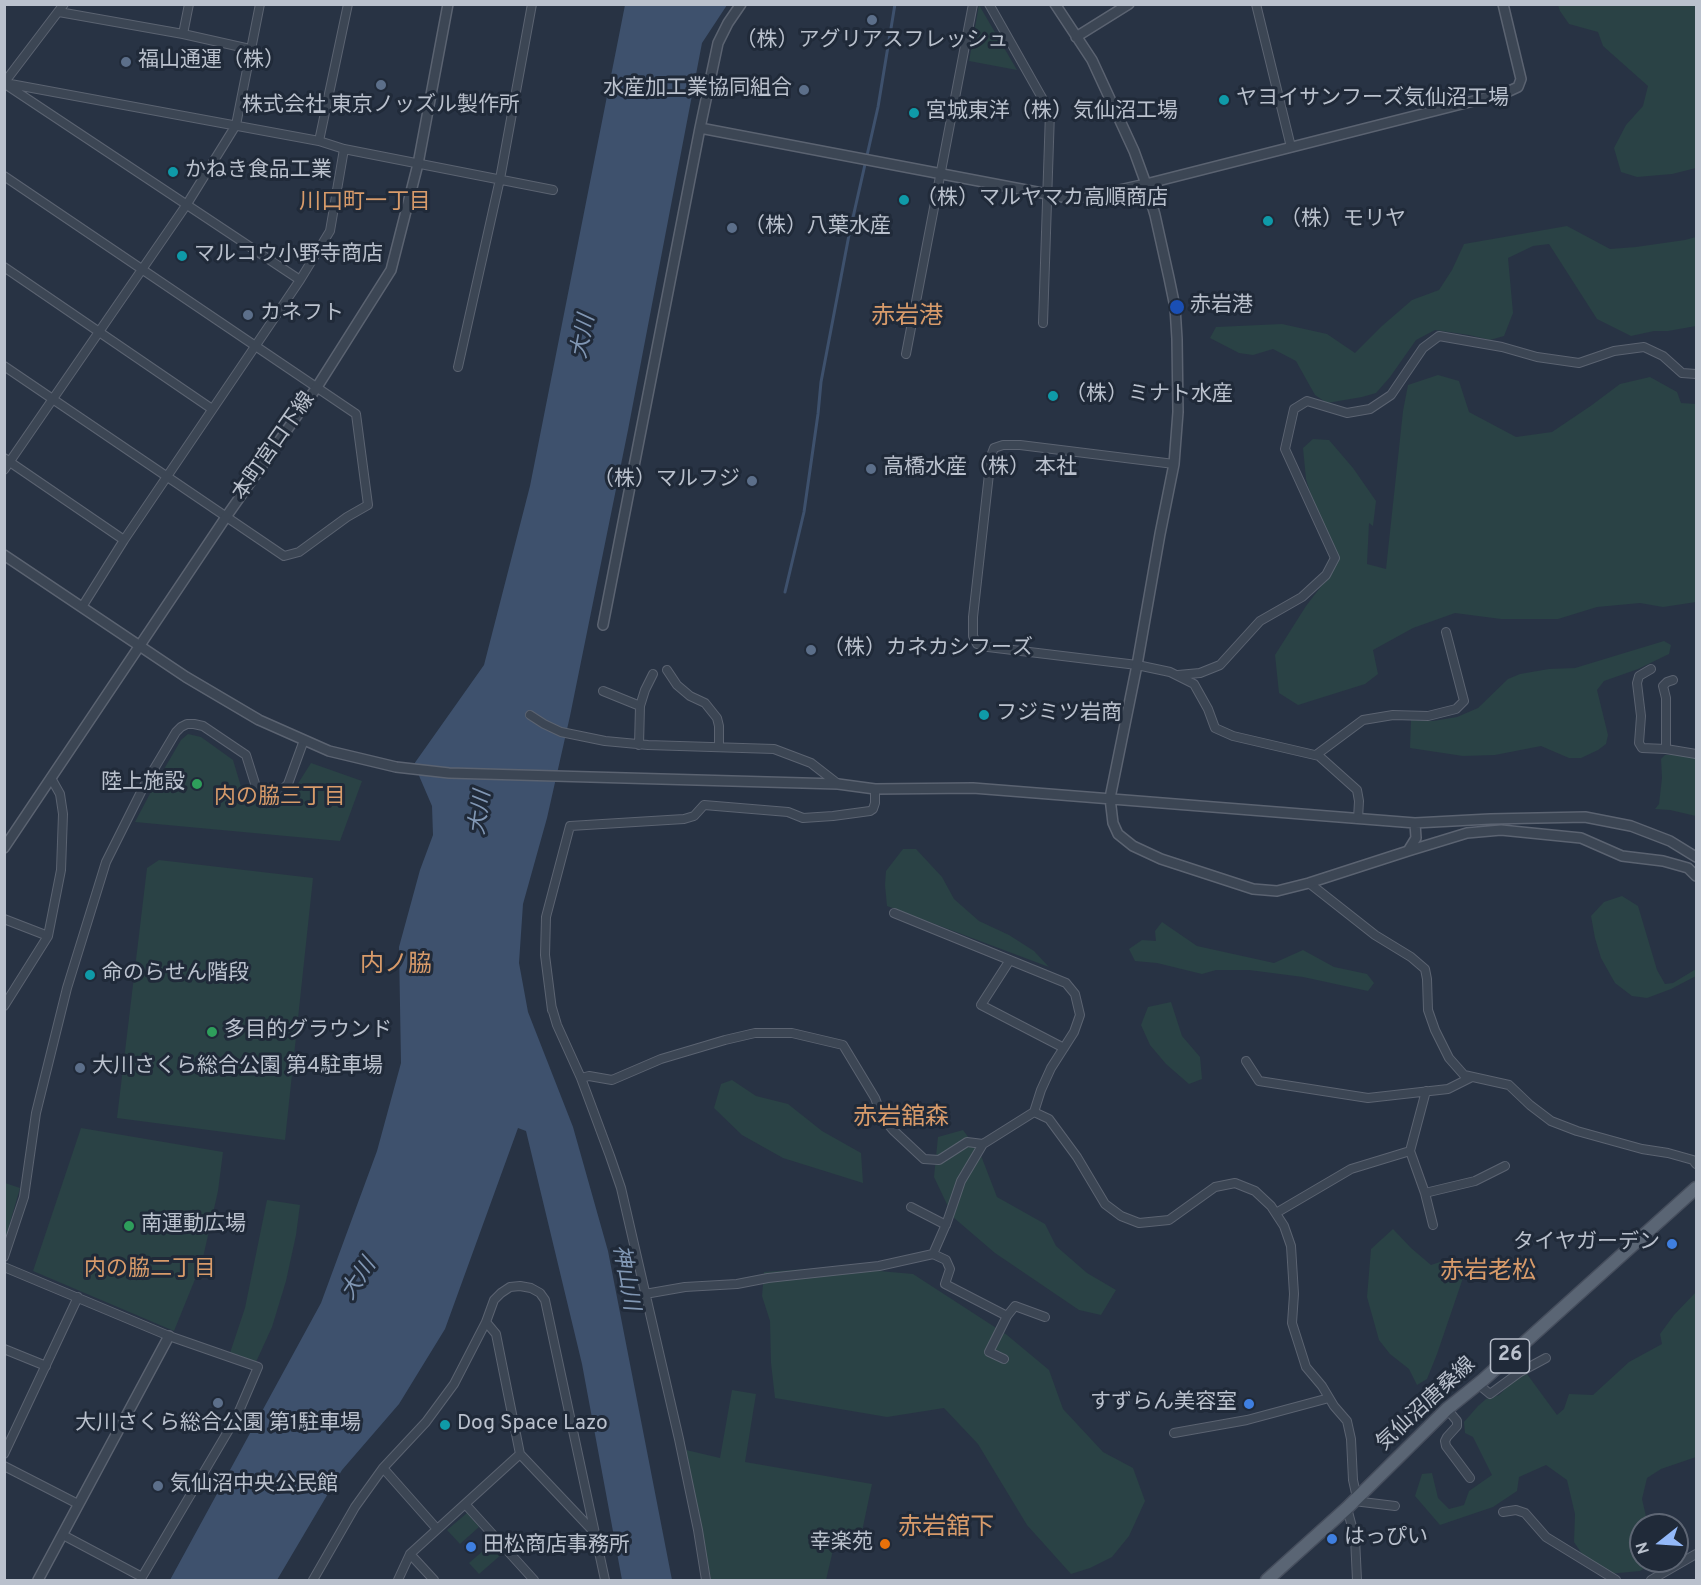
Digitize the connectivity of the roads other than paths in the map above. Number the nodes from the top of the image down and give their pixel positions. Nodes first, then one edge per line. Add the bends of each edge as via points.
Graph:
1 (64, 4) edge
2 (189, 4) edge
3 (260, 4) edge
4 (348, 4) edge
5 (448, 4) edge
6 (532, 4) edge
7 (741, 4) edge
8 (973, 4) edge
9 (989, 4) edge
10 (1055, 4) edge
11 (1129, 4) edge
12 (1256, 4) edge
13 (1503, 4) edge
14 (59, 12) junction
15 (183, 34) junction
16 (1076, 37) junction
17 (250, 48) junction
18 (4, 83) edge
19 (236, 125) junction
20 (700, 128) junction
21 (319, 141) junction
22 (1291, 147) junction
23 (344, 149) junction
24 (418, 164) junction
25 (940, 174) junction
26 (4, 176) edge
27 (500, 179) junction
28 (1146, 184) junction
29 (553, 190) dead end
30 (1048, 195) junction
31 (187, 204) junction
32 (4, 267) edge
33 (142, 269) junction
34 (300, 280) junction
35 (1043, 323) dead end
36 (99, 331) junction
37 (256, 346) junction
38 (906, 354) dead end
39 (4, 366) edge
40 (458, 367) dead end
41 (1696, 374) edge
42 (317, 387) junction
43 (54, 398) junction
44 (212, 410) junction
45 (7, 460) edge
46 (1174, 464) junction
47 (4, 470) edge
48 (167, 476) junction
49 (226, 517) junction
50 (124, 540) junction
51 (4, 555) edge
52 (82, 607) junction
53 (603, 625) dead end
54 (1446, 632) dead end
55 (140, 645) junction
56 (1137, 665) junction
57 (1652, 669) dead end
58 (668, 670) dead end
59 (653, 674) dead end
60 (1177, 675) junction
61 (1673, 680) dead end
62 (603, 691) dead end
63 (640, 706) junction
64 (530, 715) dead end
65 (304, 740) junction
66 (639, 745) junction
67 (719, 747) junction
68 (1666, 749) junction
69 (1696, 754) edge
70 (1316, 755) junction
71 (51, 778) junction
72 (838, 784) junction
73 (875, 789) junction
74 (1110, 798) junction
75 (1358, 819) junction
76 (1415, 823) junction
77 (4, 848) edge
78 (1408, 851) junction
79 (1696, 857) edge
80 (1696, 876) edge
81 (1310, 883) junction
82 (894, 913) dead end
83 (4, 919) edge
84 (48, 936) junction
85 (1010, 960) junction
86 (4, 1006) edge
87 (1064, 1048) junction
88 (1246, 1061) dead end
89 (1472, 1077) junction
90 (580, 1078) junction
91 (1426, 1091) junction
92 (1034, 1112) junction
93 (983, 1144) junction
94 (1410, 1151) junction
95 (1696, 1164) edge
96 (1504, 1166) dead end
97 (1696, 1188) edge
98 (1425, 1193) junction
99 (911, 1207) dead end
100 (1276, 1213) junction
101 (946, 1225) junction
102 (1433, 1225) dead end
103 (933, 1254) junction
104 (4, 1257) edge
105 (4, 1267) edge
106 (645, 1294) junction
107 (78, 1297) junction
108 (1007, 1316) junction
109 (1045, 1317) dead end
110 (486, 1322) junction
111 (169, 1336) junction
112 (4, 1349) edge
113 (1546, 1358) dead end
114 (1004, 1359) dead end
115 (46, 1366) junction
116 (1478, 1384) junction
117 (1329, 1398) junction
118 (1448, 1409) junction
119 (1174, 1433) dead end
120 (4, 1454) edge
121 (520, 1454) junction
122 (4, 1466) edge
123 (383, 1468) junction
124 (1470, 1478) dead end
125 (1353, 1502) junction
126 (78, 1504) junction
127 (466, 1504) junction
128 (1395, 1506) dead end
129 (1503, 1512) dead end
130 (437, 1529) junction
131 (593, 1531) junction
132 (63, 1534) junction
133 (410, 1554) junction
134 (1696, 1554) edge
135 (141, 1579) edge
136 (38, 1581) edge
137 (312, 1581) edge
138 (398, 1581) edge
139 (435, 1581) edge
140 (534, 1581) edge
141 (605, 1581) edge
142 (706, 1581) edge
143 (1267, 1581) edge
144 (1357, 1581) edge
145 (1616, 1581) edge
146 (1651, 1581) edge

1 - 14 street
2 - 15 street
3 - 17 street
4 - 21 street
5 - 24 street, 本町宮口下線
6 - 27 street
7 - 20 street via 718,43
8 - 25 street
9 - 30 street via 1050,112
10 - 16 street
11 - 16 street
12 - 22 street
13 - 22 street via 1521,79 1518,87
14 - 15 street
14 - 18 street
15 - 17 street
16 - 28 street via 1092,60
17 - 19 street
18 - 19 street
18 - 31 street
19 - 21 street
19 - 31 street
20 - 25 street
20 - 53 street
21 - 23 street
22 - 28 street
23 - 24 street
23 - 34 street via 330,231
24 - 27 street
24 - 42 street, 本町宮口下線 via 391,270
25 - 30 street
25 - 38 street
26 - 33 street
27 - 29 street
27 - 40 street
28 - 30 street via 1088,197
28 - 46 street via 1174,307 1179,412
30 - 35 street
31 - 33 street
31 - 34 street
32 - 36 street
33 - 36 street
33 - 37 street
34 - 37 street
36 - 43 street
36 - 44 street
37 - 42 street
37 - 44 street
39 - 43 street
41 - 60 street via 1682,373 1663,356 1644,347 1614,351 1579,363 1439,336 1423,348 1391,395 1370,409 1347,413 1306,401 1294,410 1285,449 1335,558 1326,575 1310,590 1260,621 1220,665 1200,673
42 - 49 street, 本町宮口下線
42 - 49 street via 356,414 368,505 299,552 284,556
43 - 45 street
43 - 48 street
44 - 48 street
45 - 47 street
45 - 50 street
46 - 56 street
46 - 56 street via 1020,445 994,448 992,456 973,617 977,644
48 - 49 street
48 - 50 street
49 - 55 street, 本町宮口下線
50 - 52 street
51 - 52 street
52 - 55 street
54 - 70 street via 1464,701 1456,709 1428,716 1393,715 1363,720
55 - 65 street via 259,720
55 - 71 street, 本町宮口下線
56 - 60 street
56 - 74 street
57 - 68 street via 1639,676 1637,683 1639,743 1642,748
58 - 67 street via 677,686 705,704 717,718
59 - 63 street
60 - 70 street via 1194,684 1215,728 1233,736
61 - 68 street via 1664,686
62 - 63 street
63 - 66 street
64 - 66 street via 561,732
65 - 72 street via 329,751 396,767 449,773
65 - 104 street via 288,784 274,796 257,790 246,755 203,726 187,724 176,732 145,784 106,862 67,988 36,1113 24,1197
66 - 67 street
67 - 72 street via 774,749 811,763
68 - 69 street
70 - 75 street via 1356,790
71 - 77 street, 本町宮口下線
71 - 84 street via 60,794 63,814 61,870
72 - 73 street
73 - 74 street via 973,788
73 - 90 street via 875,803 870,811 833,816 803,818 788,812 704,805 694,816 684,819 570,826 546,917 545,955 552,1009
74 - 75 street
74 - 81 street via 1118,834 1161,859 1253,889 1277,891
75 - 76 street
76 - 78 street via 1416,838
76 - 79 street via 1585,817 1631,826 1670,841
78 - 80 street via 1467,833 1501,830 1581,838 1622,856 1679,865
78 - 81 street
81 - 89 street via 1425,969 1428,1010 1435,1030 1449,1058 1464,1075
82 - 85 street
83 - 84 street
84 - 86 street
85 - 87 street via 1066,983 1075,993 1080,1015
85 - 87 street via 981,1005
87 - 92 street via 1041,1089
88 - 91 street via 1259,1081 1368,1098
89 - 91 street via 1448,1089
89 - 95 street via 1509,1085 1551,1121
90 - 93 street via 612,1080 661,1059 725,1040 755,1033 792,1033 843,1045 882,1117 924,1159 939,1160 967,1142
90 - 106 street via 621,1188
91 - 94 street
92 - 93 street
92 - 100 street via 1049,1119 1105,1204 1121,1216 1139,1223 1169,1220 1215,1187 1235,1183 1255,1191
93 - 101 street via 961,1181
94 - 98 street
94 - 100 street via 1351,1169
96 - 98 street via 1475,1181
97 - 116 main road, 気仙沼唐桑線 / 26
98 - 102 street
99 - 101 street
100 - 117 street via 1291,1246 1292,1323 1306,1367
101 - 103 street
103 - 106 street via 879,1266
103 - 108 street via 946,1260 950,1269 945,1284
105 - 107 street
106 - 142 street via 679,1439
107 - 111 street
107 - 115 street
108 - 109 street via 1015,1306
108 - 114 street via 989,1352
110 - 121 street via 496,1334
110 - 123 street via 454,1384 426,1422
110 - 131 street via 494,1300 510,1287 531,1288 545,1300
111 - 126 street
111 - 135 street via 258,1367 237,1416
112 - 115 street
113 - 116 street via 1490,1394
115 - 120 street
116 - 118 main road, 気仙沼唐桑線 / 26
117 - 119 street via 1247,1420
117 - 125 street via 1347,1421
118 - 124 street via 1457,1426 1447,1437 1446,1446
118 - 125 main road, 気仙沼唐桑線 / 26
121 - 127 street
121 - 131 street
122 - 126 street
123 - 130 street
123 - 137 street
125 - 128 street
125 - 143 main road, 気仙沼唐桑線 / 26
125 - 144 street
126 - 132 street
127 - 130 street
127 - 140 street
129 - 145 street via 1525,1513 1546,1537
130 - 133 street
131 - 141 street
132 - 135 street
132 - 136 street
133 - 138 street
133 - 139 street
134 - 146 street

